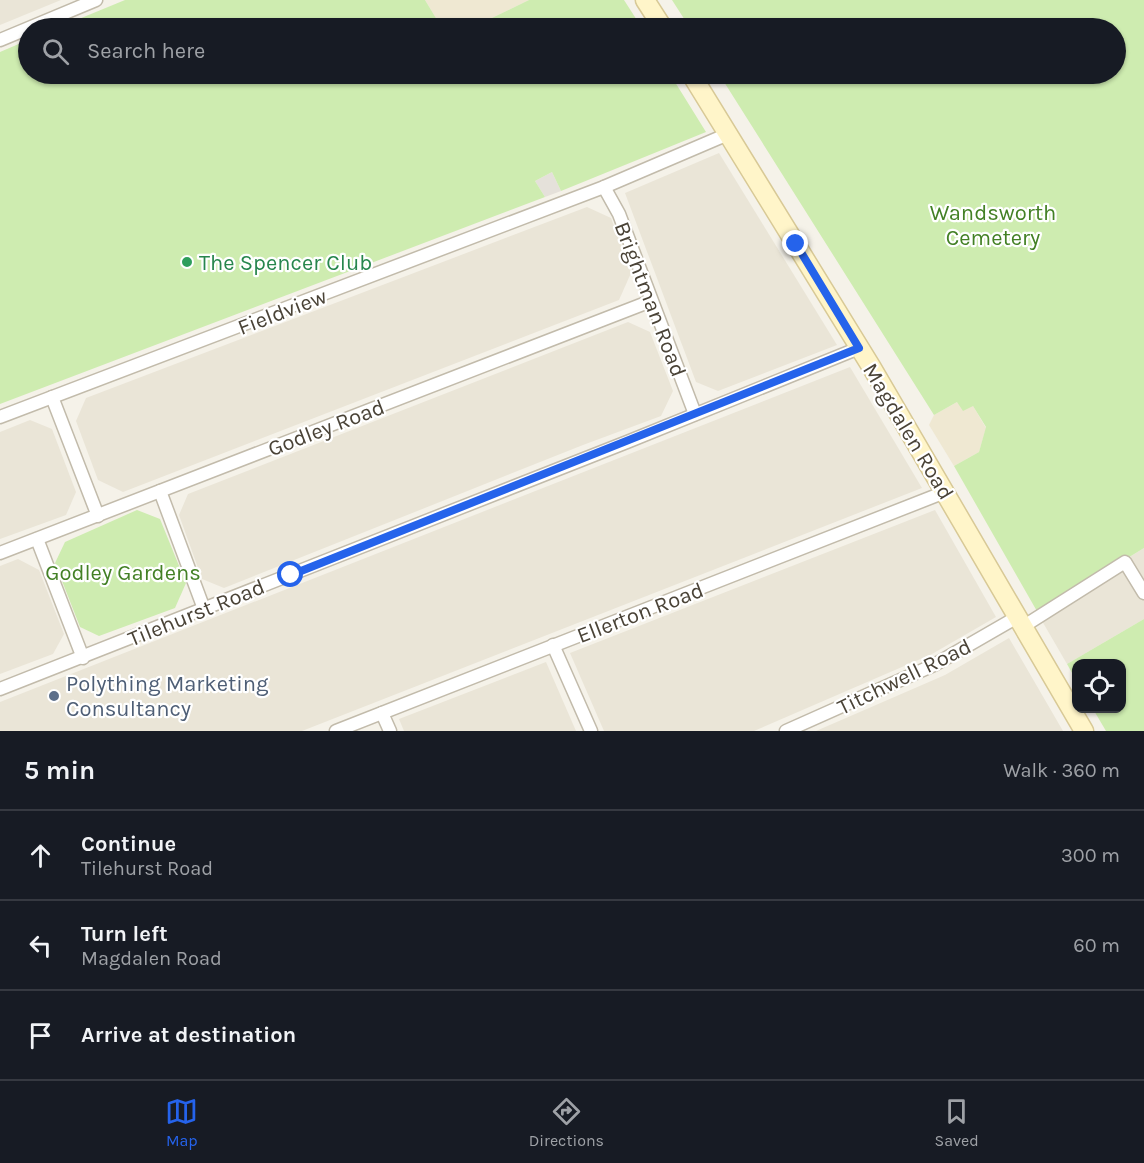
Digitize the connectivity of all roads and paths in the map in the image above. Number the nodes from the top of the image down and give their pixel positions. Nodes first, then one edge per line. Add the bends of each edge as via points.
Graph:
1 (96, 0) edge
2 (645, 0) edge
3 (53, 18) edge
4 (657, 18) edge
5 (18, 32) edge
6 (0, 40) edge
7 (697, 84) edge
8 (728, 134) junction
9 (604, 186) junction
10 (651, 301) junction
11 (859, 348) junction
12 (52, 397) junction
13 (695, 414) junction
14 (0, 417) edge
15 (160, 491) junction
16 (945, 492) junction
17 (98, 516) junction
18 (37, 539) junction
19 (0, 553) edge
20 (1144, 593) edge
21 (204, 609) junction
22 (1022, 621) junction
23 (553, 645) junction
24 (82, 658) junction
25 (0, 689) edge
26 (382, 713) junction
27 (336, 731) edge
28 (390, 731) edge
29 (591, 731) edge
30 (786, 731) edge
31 (1084, 731) edge

1 - 3 street
2 - 4 street
5 - 6 street
7 - 8 street, Magdalen Road
8 - 9 street, Fieldview
8 - 11 street, Magdalen Road
9 - 10 street, Brightman Road via 619,214
9 - 12 street, Fieldview
10 - 13 street, Brightman Road
10 - 15 street, Godley Road
11 - 13 street, Tilehurst Road
11 - 16 street, Magdalen Road
12 - 14 street, Fieldview
12 - 17 street
13 - 21 street, Tilehurst Road
15 - 17 street, Godley Road
15 - 21 street
16 - 22 street, Magdalen Road
16 - 23 street, Ellerton Road
17 - 18 street, Godley Road
18 - 19 street, Godley Road
18 - 24 street
20 - 22 street, Titchwell Road via 1125,562
21 - 24 street, Tilehurst Road
22 - 30 street, Titchwell Road
22 - 31 street, Magdalen Road
23 - 26 street, Ellerton Road
23 - 29 street
24 - 25 street, Tilehurst Road
26 - 27 street, Ellerton Road
26 - 28 street

